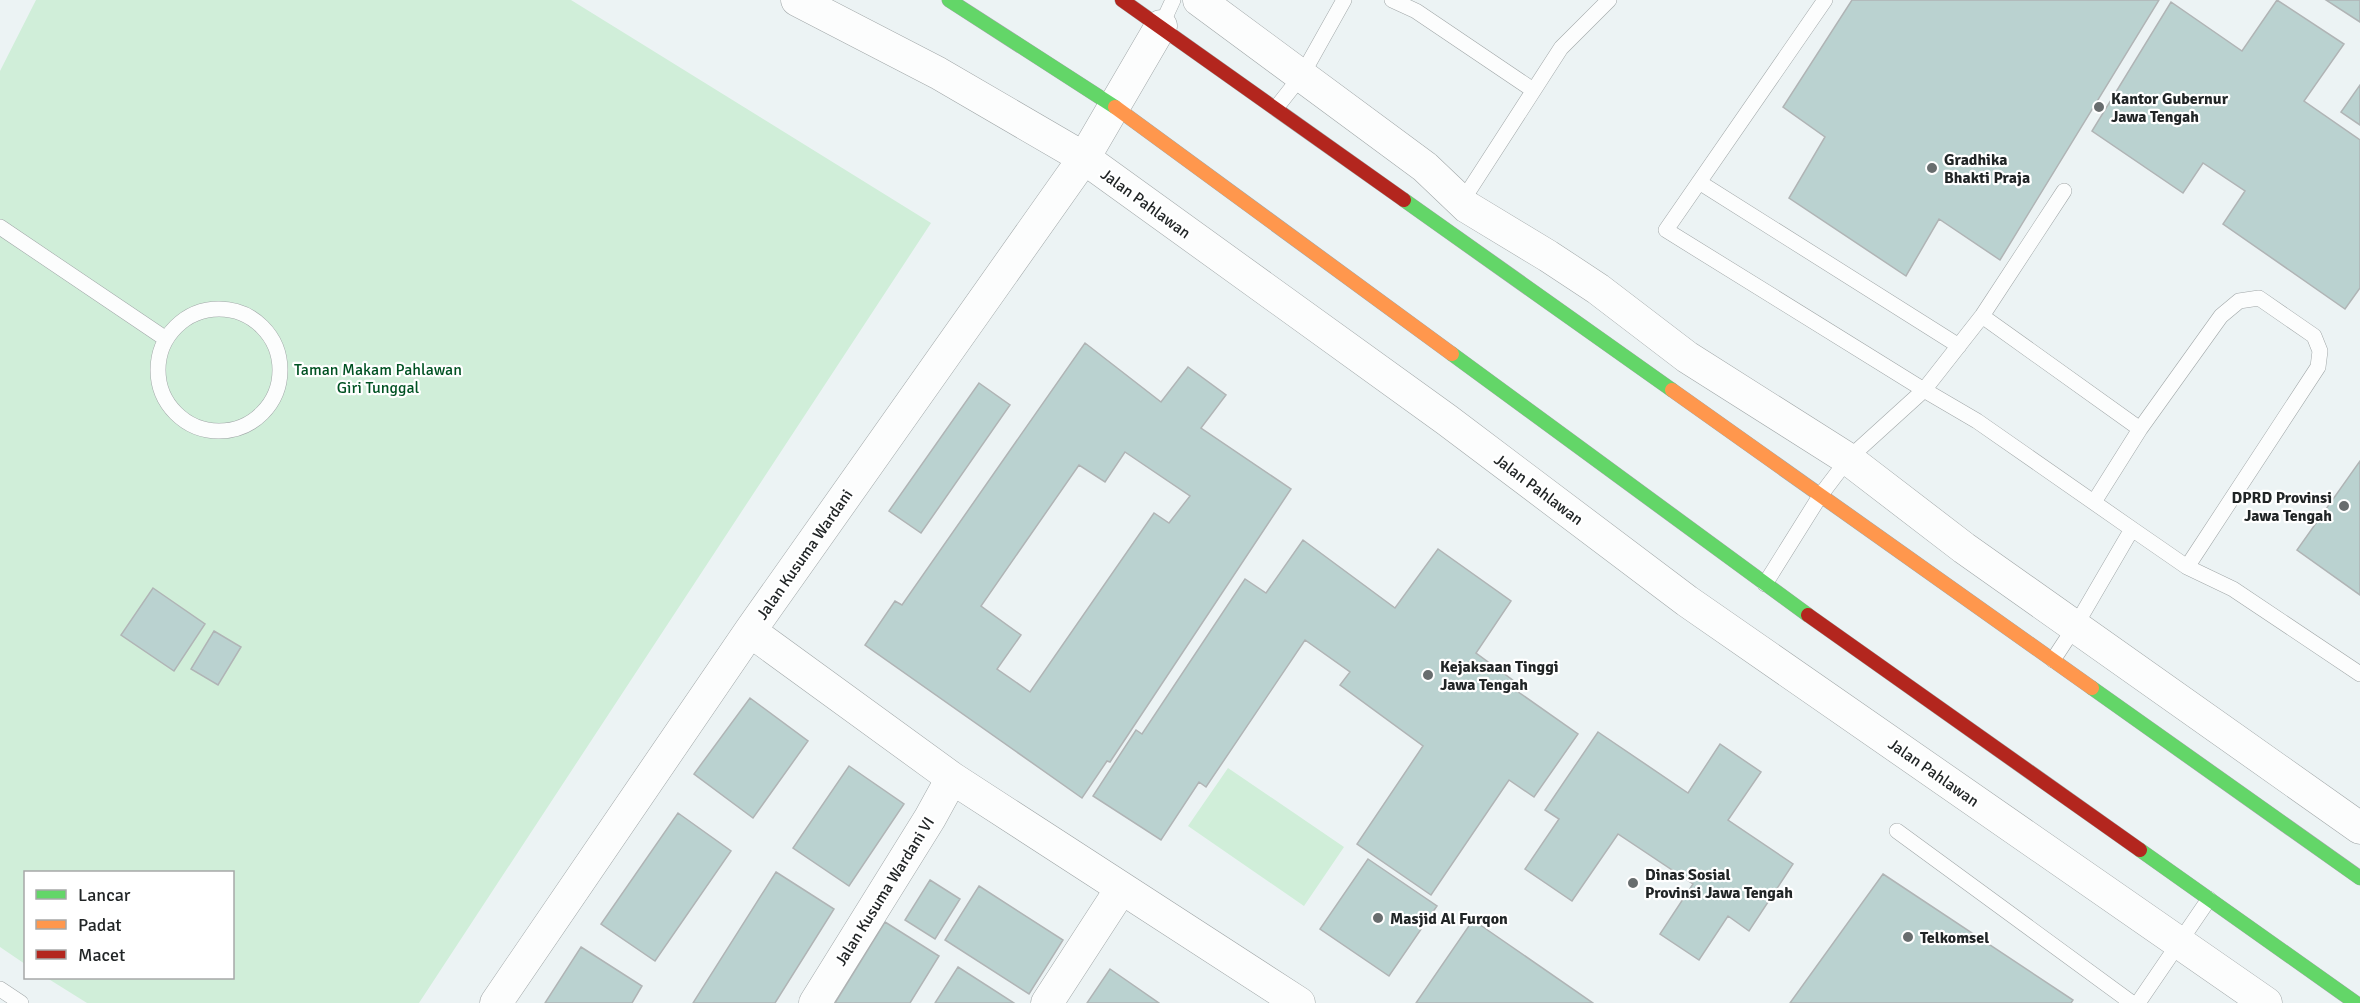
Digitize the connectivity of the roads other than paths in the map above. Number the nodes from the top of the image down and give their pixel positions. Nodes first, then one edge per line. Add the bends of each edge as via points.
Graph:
1 (797, 0) edge
2 (949, 0) edge
3 (1122, 0) edge
4 (1199, 0) edge
5 (1344, 0) edge
6 (1392, 0) edge
7 (1609, 0) edge
8 (1825, 0) edge
9 (1167, 13) edge
10 (1302, 75) junction
11 (1533, 90) junction
12 (1115, 107) junction
13 (1276, 108) junction
14 (1084, 158) junction
15 (1699, 182) junction
16 (2064, 191) dead end
17 (1461, 203) junction
18 (0, 227) edge
19 (1444, 228) junction
20 (1982, 316) junction
21 (166, 339) junction
22 (1959, 346) junction
23 (1924, 390) junction
24 (2140, 429) junction
25 (1848, 459) junction
26 (1820, 496) junction
27 (2094, 502) junction
28 (2132, 529) junction
29 (2187, 567) junction
30 (1765, 584) junction
31 (2076, 625) junction
32 (750, 631) junction
33 (2053, 660) junction
34 (2360, 674) edge
35 (952, 778) junction
36 (2360, 828) edge
37 (1897, 831) dead end
38 (2360, 878) edge
39 (1121, 889) junction
40 (2209, 898) junction
41 (2180, 941) junction
42 (0, 989) edge
43 (21, 1003) edge
44 (495, 1003) edge
45 (814, 1003) edge
46 (1047, 1003) edge
47 (1299, 1003) edge
48 (2132, 1003) edge
49 (2138, 1003) edge
50 (2266, 1003) edge
51 (2356, 1003) edge

1 - 14 street, Jalan Pahlawan via 938,73
2 - 12 main road
3 - 9 main road
4 - 10 street
5 - 10 lane
6 - 11 lane via 1416,11
7 - 11 lane via 1561,48
8 - 15 lane
9 - 12 street
9 - 13 main road
10 - 13 lane
10 - 17 street via 1425,167
11 - 17 lane
12 - 14 street, Jalan Kusuma Wardani
12 - 30 main road
13 - 19 main road
14 - 32 street, Jalan Kusuma Wardani
14 - 41 street, Jalan Pahlawan via 1447,420 1687,601
15 - 22 lane
15 - 23 lane via 1666,230
16 - 20 lane
17 - 19 lane
17 - 25 street via 1598,289 1687,357
18 - 21 lane
19 - 26 main road
20 - 22 lane
20 - 24 lane
21 - 21 lane via 178,323 196,313 216,308 236,310 254,319 277,352 280,372 276,392 266,409 250,423 231,430 211,431 192,425 176,414 164,397 158,378 159,358
22 - 23 lane
23 - 25 lane
23 - 27 lane via 1977,421
24 - 27 lane
24 - 29 lane via 2221,316 2239,301 2259,298 2314,336 2320,351 2318,368
25 - 26 lane
25 - 31 street via 1965,548
26 - 30 lane
26 - 33 main road
27 - 28 lane
28 - 29 lane
28 - 31 lane
29 - 34 lane via 2233,589
30 - 40 main road
31 - 33 lane
31 - 36 street
32 - 35 street
32 - 44 street, Jalan Kusuma Wardani
33 - 38 main road
35 - 39 street
35 - 45 street, Jalan Kusuma Wardani VI
37 - 48 lane
39 - 46 street
39 - 47 street
40 - 41 lane
40 - 51 main road
41 - 49 lane
41 - 50 street, Jalan Pahlawan
42 - 43 lane

